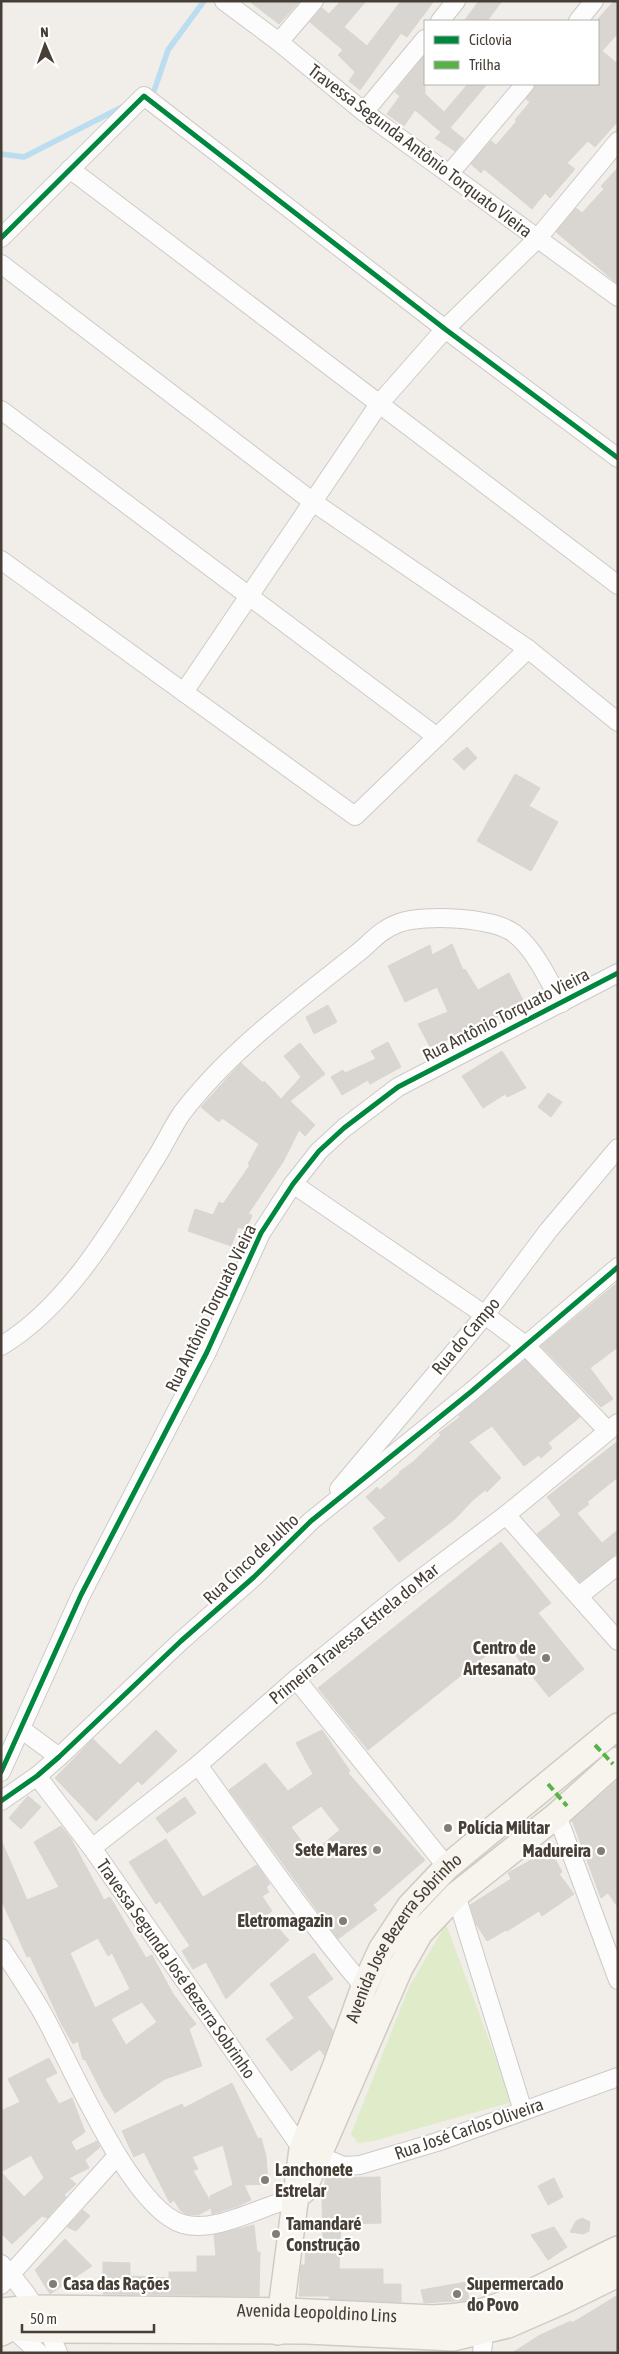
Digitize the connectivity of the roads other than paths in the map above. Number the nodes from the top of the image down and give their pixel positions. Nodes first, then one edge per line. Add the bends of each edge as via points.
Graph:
1 (224, 1) edge
2 (314, 1) edge
3 (456, 1) edge
4 (594, 1) edge
5 (441, 20) edge
6 (579, 20) edge
7 (424, 40) edge
8 (279, 42) junction
9 (524, 85) edge
10 (364, 112) junction
11 (618, 141) edge
12 (70, 169) junction
13 (450, 173) junction
14 (1, 238) edge
15 (537, 239) junction
16 (1, 264) edge
17 (618, 297) edge
18 (445, 329) junction
19 (380, 404) junction
20 (1, 410) edge
21 (618, 458) edge
22 (313, 502) junction
23 (1, 560) edge
24 (618, 585) edge
25 (250, 596) junction
26 (528, 649) junction
27 (184, 692) junction
28 (618, 722) edge
29 (437, 737) junction
30 (618, 973) edge
31 (562, 1003) junction
32 (618, 1148) edge
33 (293, 1184) junction
34 (618, 1267) edge
35 (485, 1315) junction
36 (1, 1346) edge
37 (525, 1346) junction
38 (613, 1427) edge
39 (506, 1515) junction
40 (311, 1521) junction
41 (618, 1564) edge
42 (579, 1596) junction
43 (618, 1641) edge
44 (296, 1679) junction
45 (618, 1726) edge
46 (21, 1729) junction
47 (59, 1757) junction
48 (618, 1760) edge
49 (198, 1765) junction
50 (1, 1772) edge
51 (37, 1776) junction
52 (1, 1801) edge
53 (557, 1815) junction
54 (92, 1848) junction
55 (447, 1867) junction
56 (456, 1894) junction
57 (1, 1948) edge
58 (618, 1980) edge
59 (364, 1987) junction
60 (618, 2076) edge
61 (523, 2111) junction
62 (310, 2153) junction
63 (117, 2156) junction
64 (295, 2204) junction
65 (618, 2249) edge
66 (618, 2274) edge
67 (5, 2275) edge
68 (33, 2308) junction
69 (279, 2321) junction
70 (4, 2322) edge
71 (482, 2332) edge
72 (53, 2342) edge
73 (39, 2353) edge

1 - 8 street, Travessa Segunda Antônio Torquato Vieira
2 - 8 street
3 - 5 street
4 - 6 street
7 - 10 street
8 - 10 street, Travessa Segunda Antônio Torquato Vieira
9 - 13 street
10 - 13 street, Travessa Segunda Antônio Torquato Vieira
11 - 15 street
12 - 14 street
12 - 18 street via 144,96
12 - 19 street
13 - 15 street, Travessa Segunda Antônio Torquato Vieira
15 - 17 street, Travessa Segunda Antônio Torquato Vieira
15 - 18 street
16 - 22 street
18 - 19 street
18 - 21 street
19 - 22 street
19 - 24 street
20 - 25 street
22 - 25 street
22 - 26 street
23 - 27 street
25 - 27 street
25 - 29 street
26 - 28 street
26 - 29 street
27 - 29 street via 355,816
30 - 31 street, Rua Antônio Torquato Vieira
31 - 33 street, Rua Antônio Torquato Vieira via 398,1087 344,1128
31 - 36 street via 531,952 515,934 498,925 423,918 400,922 375,935 279,1015 219,1071 182,1113 152,1165 84,1267 46,1310
32 - 35 street, Rua do Campo via 548,1231
33 - 35 street
33 - 46 street, Rua Antônio Torquato Vieira via 261,1233 207,1352 82,1595
34 - 37 street, Rua Cinco de Julho
35 - 37 street
35 - 40 street, Rua do Campo
37 - 38 street
37 - 40 street, Rua Cinco de Julho
38 - 39 street, Primeira Travessa Estrela do Mar
39 - 42 street
39 - 44 street, Primeira Travessa Estrela do Mar via 402,1593
40 - 47 street, Rua Cinco de Julho
41 - 42 street
42 - 43 street
44 - 49 street, Primeira Travessa Estrela do Mar
44 - 55 street
45 - 55 main road, Avenida Jose Bezerra Sobrinho
46 - 47 street
46 - 50 street, Rua Antônio Torquato Vieira
47 - 51 street, Rua Cinco de Julho
48 - 53 main road, Avenida Jose Bezerra Sobrinho
49 - 54 street, Primeira Travessa Estrela do Mar
49 - 59 street via 279,1880
51 - 52 street, Rua Cinco de Julho
51 - 54 street, Travessa Segunda José Bezerra Sobrinho
53 - 56 main road, Avenida Jose Bezerra Sobrinho
53 - 58 street
54 - 62 street, Travessa Segunda José Bezerra Sobrinho
55 - 56 main road
55 - 59 main road, Avenida Jose Bezerra Sobrinho via 410,1906 381,1950
56 - 61 street
56 - 62 main road, Avenida Jose Bezerra Sobrinho via 420,1933 403,1962
57 - 63 street via 42,2012
59 - 62 main road, Avenida Jose Bezerra Sobrinho
60 - 61 street, Rua José Carlos Oliveira
61 - 62 street, Rua José Carlos Oliveira via 360,2165 344,2166
62 - 64 main road, Avenida Jose Bezerra Sobrinho
63 - 64 street via 157,2209 183,2224 219,2223
63 - 67 street
64 - 69 main road, Avenida Jose Bezerra Sobrinho
65 - 71 main road, Avenida Leopoldino Lins via 525,2294
66 - 71 main road, Avenida Leopoldino Lins via 508,2325
67 - 68 street
68 - 69 main road, Avenida Leopoldino Lins
68 - 70 main road, Avenida Leopoldino Lins
68 - 72 street
69 - 71 main road, Avenida Leopoldino Lins via 434,2318
69 - 72 main road, Avenida Leopoldino Lins
70 - 72 main road, Avenida Leopoldino Lins
70 - 73 street

